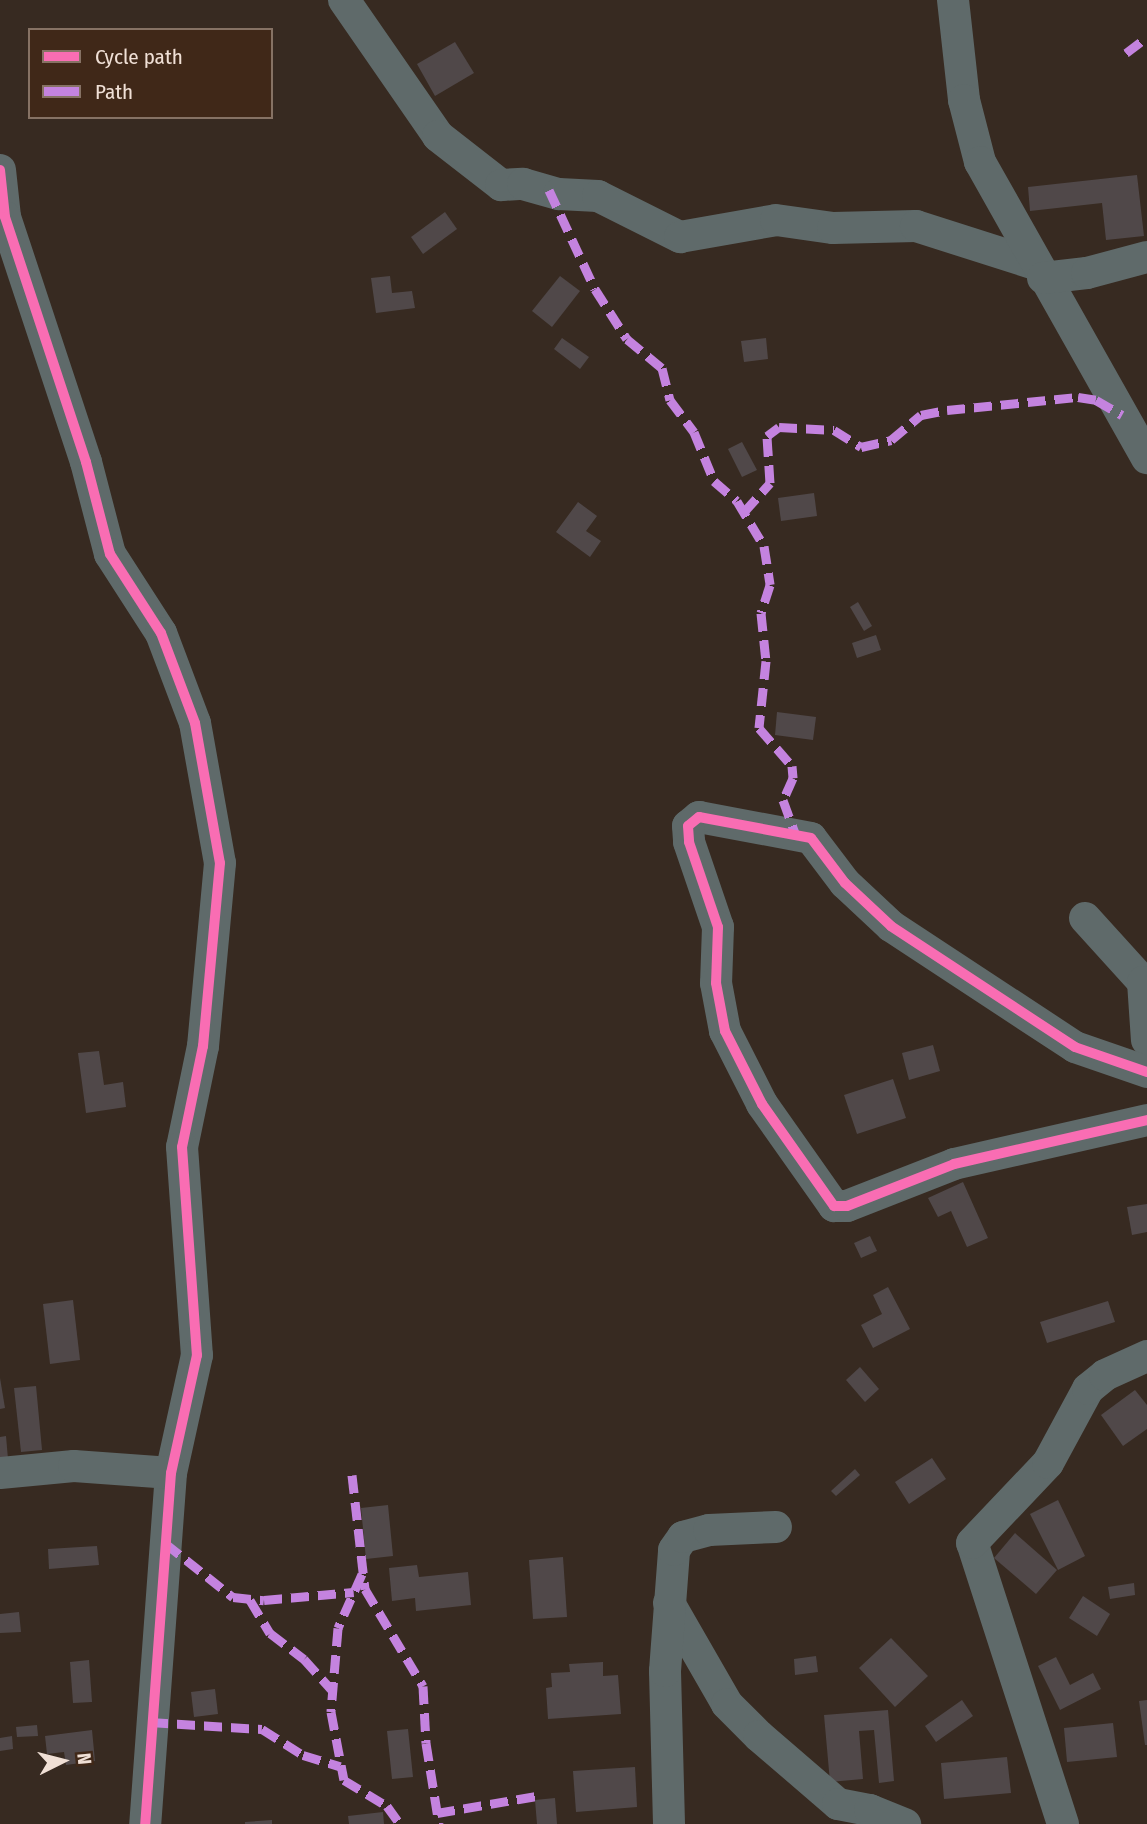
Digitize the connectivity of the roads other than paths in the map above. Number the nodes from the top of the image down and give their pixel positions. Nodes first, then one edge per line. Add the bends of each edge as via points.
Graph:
1 (344, 0) edge
2 (953, 0) edge
3 (0, 170) edge
4 (1147, 257) edge
5 (1040, 271) junction
6 (1147, 458) edge
7 (1085, 918) dead end
8 (1147, 1041) edge
9 (1147, 1072) edge
10 (1147, 1120) edge
11 (1147, 1356) edge
12 (0, 1473) edge
13 (171, 1473) junction
14 (776, 1527) dead end
15 (669, 1603) junction
16 (145, 1824) edge
17 (669, 1824) edge
18 (905, 1824) edge
19 (1063, 1824) edge

1 - 5 street via 438,136 503,186 523,184 559,194 598,195 680,237 776,220 833,228 916,226
2 - 5 street via 964,100 980,162
3 - 13 street via 5,217 86,462 110,554 161,632 195,723 220,863 203,1046 181,1162 197,1355
4 - 5 street via 1087,273
5 - 6 street
7 - 8 street via 1143,982
9 - 10 street via 1075,1047 891,926 845,883 811,838 699,817 688,826 718,927 716,982 725,1031 762,1104 834,1206 847,1206 965,1161
11 - 19 street via 1105,1375 1088,1390 1048,1463 972,1543
12 - 13 street via 74,1466
13 - 16 street
14 - 15 street via 709,1530 683,1537 674,1550
15 - 17 street via 665,1671
15 - 18 street via 727,1704 758,1736 838,1804

